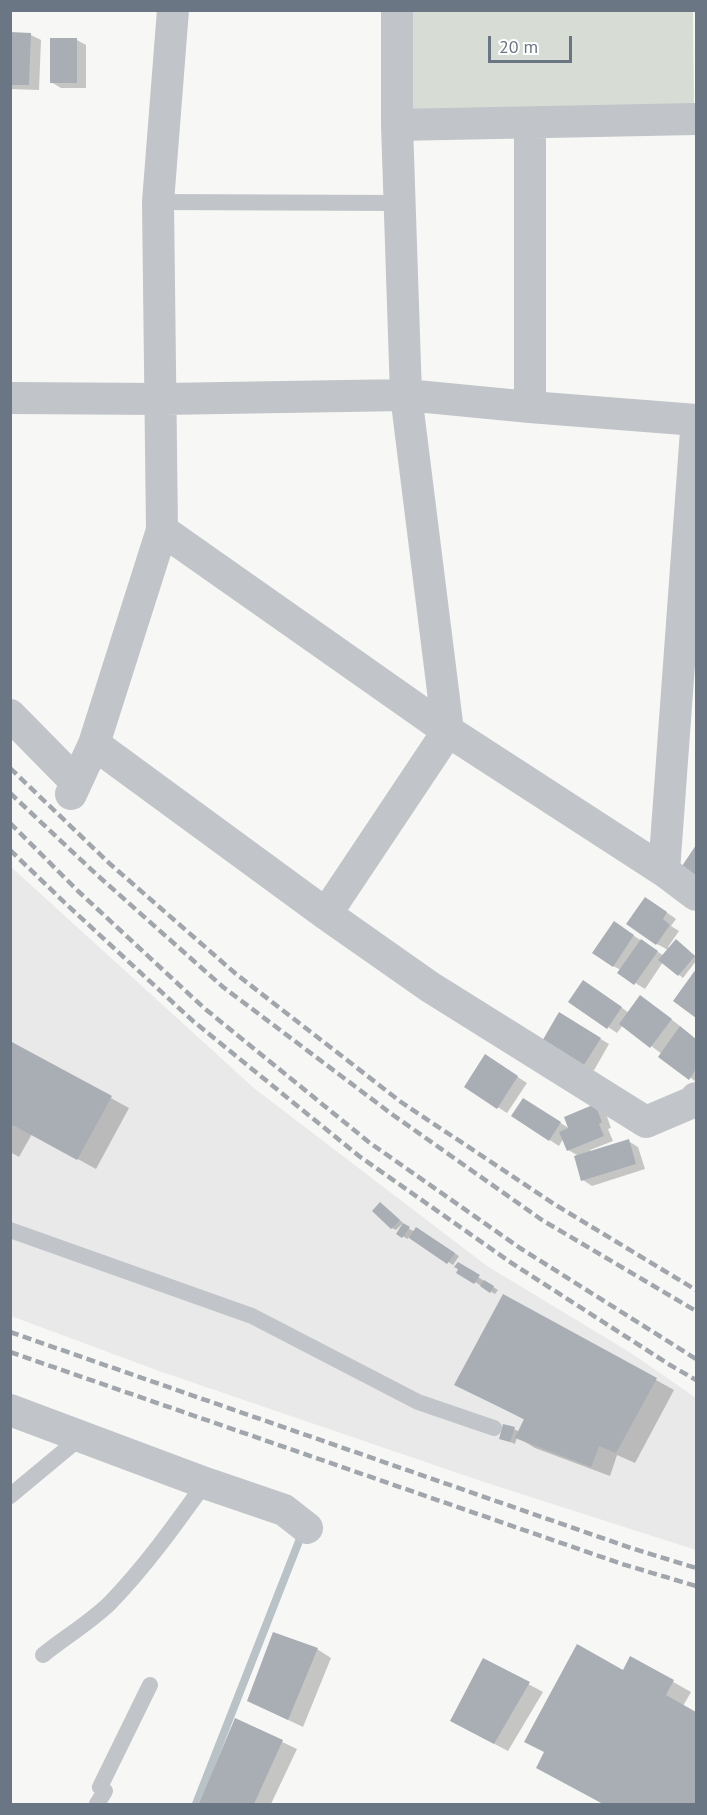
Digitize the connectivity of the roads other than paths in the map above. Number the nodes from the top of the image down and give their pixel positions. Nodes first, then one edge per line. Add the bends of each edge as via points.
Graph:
1 (173, 10) edge
2 (398, 10) edge
3 (696, 119) edge
4 (530, 124) junction
5 (397, 125) junction
6 (158, 202) junction
7 (400, 203) junction
8 (406, 395) junction
9 (10, 398) edge
10 (162, 399) junction
11 (530, 408) junction
12 (696, 420) edge
13 (696, 431) edge
14 (162, 530) junction
15 (689, 640) edge
16 (10, 715) edge
17 (448, 731) junction
18 (94, 744) junction
19 (664, 871) junction
20 (696, 895) edge
21 (326, 914) junction
22 (696, 1098) edge
23 (10, 1230) edge
24 (10, 1410) edge
25 (494, 1428) dead end
26 (81, 1437) junction
27 (204, 1483) junction
28 (10, 1496) edge
29 (307, 1528) dead end
30 (42, 1655) dead end
31 (150, 1685) dead end
32 (97, 1804) edge

1 - 6 street
2 - 5 street
3 - 4 street
4 - 5 street
4 - 11 street
5 - 7 street
6 - 7 lane
6 - 10 street
7 - 8 street
8 - 10 street
8 - 11 street
8 - 17 street
9 - 10 street
10 - 14 street
11 - 12 street
13 - 15 street
14 - 17 street
14 - 18 street
15 - 19 street
16 - 18 street via 74,788
17 - 19 street
17 - 21 street
18 - 21 street
19 - 20 street
21 - 22 street via 430,987 646,1122
23 - 25 lane via 252,1316 418,1402
24 - 26 street
26 - 27 street
26 - 28 lane
27 - 29 street via 284,1510
27 - 30 lane via 166,1538 107,1606
31 - 32 lane via 100,1787 105,1791

